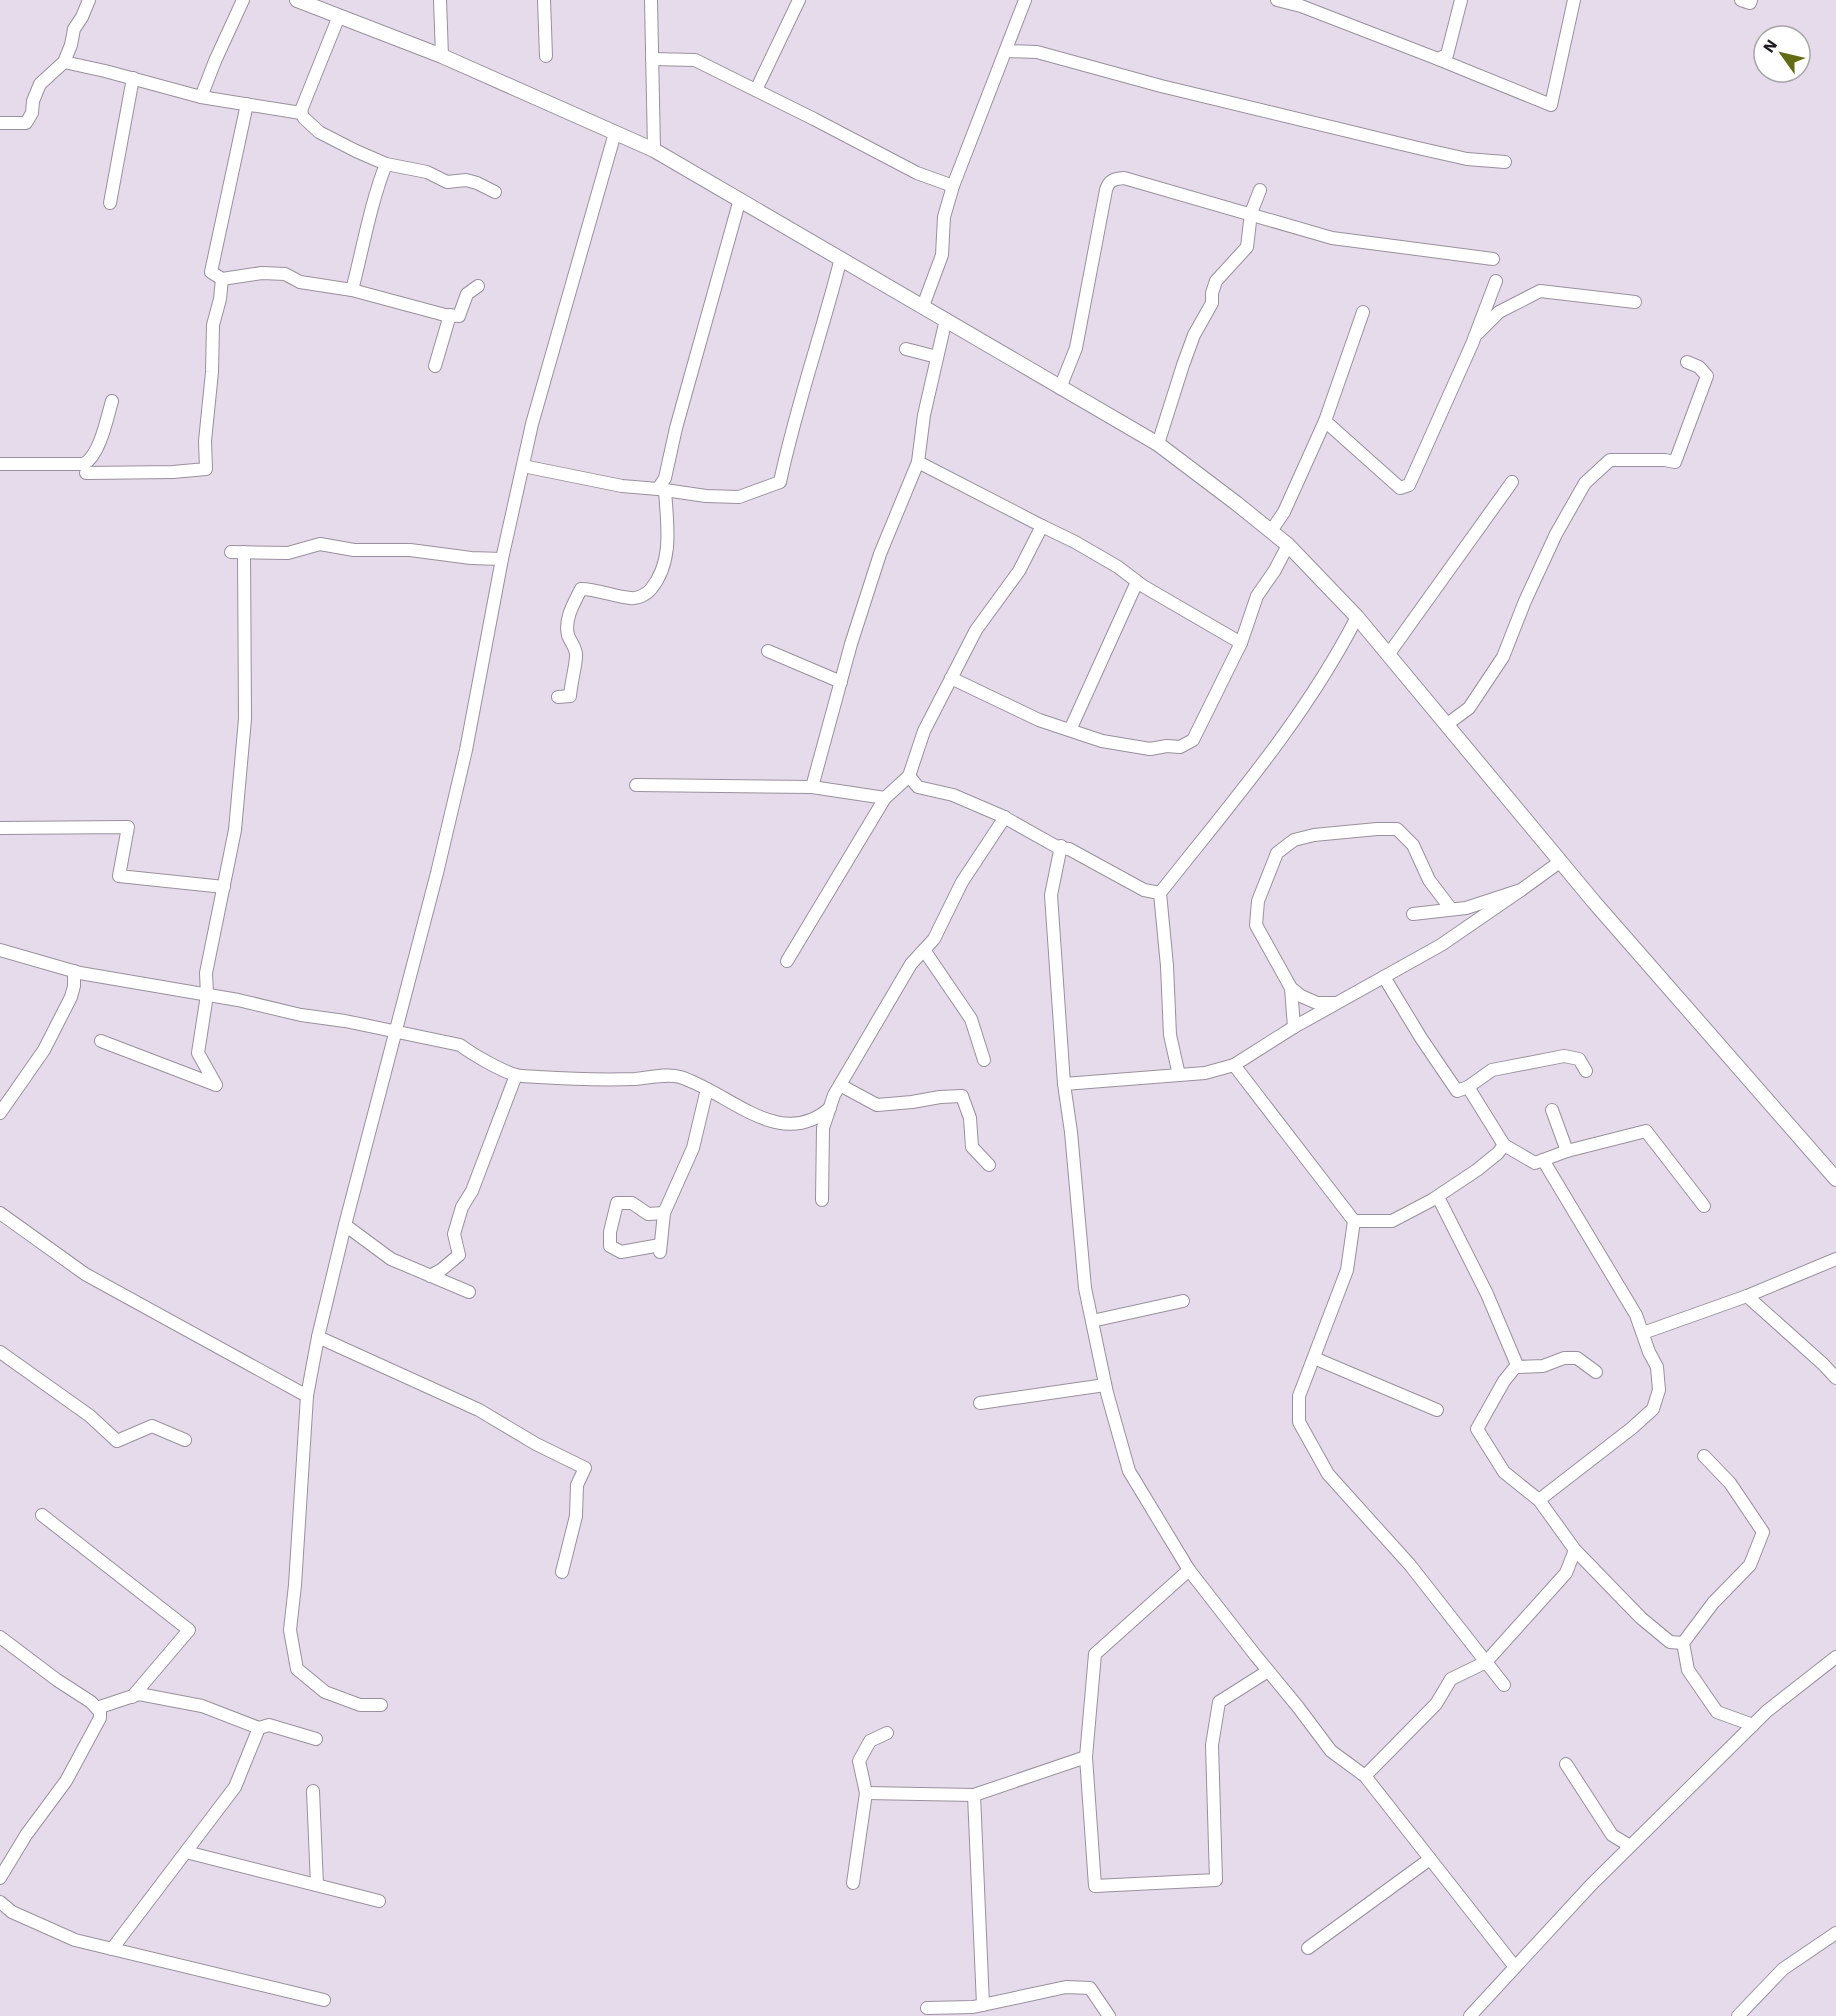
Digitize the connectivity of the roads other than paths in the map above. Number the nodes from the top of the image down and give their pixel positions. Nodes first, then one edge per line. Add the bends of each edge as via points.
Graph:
1 (89, 0) edge
2 (243, 0) edge
3 (297, 0) edge
4 (440, 0) edge
5 (544, 0) edge
6 (651, 0) edge
7 (799, 0) edge
8 (1025, 0) edge
9 (1277, 0) edge
10 (1461, 0) edge
11 (1574, 0) edge
12 (1741, 0) edge
13 (1751, 0) edge
14 (339, 16) junction
15 (1006, 51) junction
16 (442, 56) junction
17 (546, 56) dead end
18 (652, 59) junction
19 (1438, 59) junction
20 (64, 62) junction
21 (133, 78) junction
22 (756, 90) junction
23 (201, 97) junction
24 (247, 104) junction
25 (301, 113) junction
26 (0, 123) edge
27 (615, 133) junction
28 (654, 150) junction
29 (1505, 162) dead end
30 (386, 164) junction
31 (953, 186) junction
32 (1260, 189) dead end
33 (495, 192) dead end
34 (740, 200) junction
35 (110, 203) dead end
36 (1251, 213) junction
37 (841, 258) junction
38 (1492, 259) dead end
39 (222, 279) junction
40 (1496, 281) dead end
41 (478, 286) dead end
42 (352, 291) junction
43 (1635, 302) dead end
44 (923, 306) junction
45 (1363, 312) dead end
46 (450, 315) junction
47 (946, 319) junction
48 (1475, 336) junction
49 (906, 349) dead end
50 (937, 357) junction
51 (1687, 362) dead end
52 (435, 366) dead end
53 (1060, 388) junction
54 (112, 401) dead end
55 (1325, 421) junction
56 (1158, 444) junction
57 (918, 462) junction
58 (0, 464) edge
59 (523, 466) junction
60 (86, 473) dead end
61 (1512, 482) dead end
62 (662, 490) junction
63 (1042, 526) junction
64 (1271, 531) junction
65 (1288, 545) junction
66 (502, 559) junction
67 (1137, 582) junction
68 (1357, 617) junction
69 (1241, 643) junction
70 (768, 651) dead end
71 (1388, 655) junction
72 (951, 678) junction
73 (841, 682) junction
74 (558, 697) dead end
75 (1446, 725) junction
76 (1070, 730) junction
77 (909, 777) junction
78 (636, 785) dead end
79 (812, 787) junction
80 (885, 798) junction
81 (1005, 817) junction
82 (0, 828) edge
83 (1061, 847) junction
84 (1561, 861) junction
85 (224, 887) junction
86 (1521, 891) junction
87 (1160, 893) junction
88 (1451, 909) junction
89 (1413, 915) dead end
90 (0, 950) edge
91 (924, 950) junction
92 (787, 961) dead end
93 (74, 971) junction
94 (1384, 977) junction
95 (1292, 988) junction
96 (207, 995) junction
97 (1336, 1003) junction
98 (1294, 1027) junction
99 (394, 1031) junction
100 (101, 1041) dead end
101 (984, 1060) dead end
102 (1234, 1065) junction
103 (1586, 1071) dead end
104 (516, 1075) junction
105 (1179, 1075) junction
106 (1064, 1084) junction
107 (840, 1085) junction
108 (1467, 1087) junction
109 (707, 1089) junction
110 (830, 1108) junction
111 (1552, 1110) dead end
112 (0, 1113) edge
113 (1503, 1145) junction
114 (1567, 1151) junction
115 (1543, 1160) junction
116 (989, 1164) dead end
117 (1836, 1179) edge
118 (1438, 1197) junction
119 (822, 1200) dead end
120 (1704, 1206) dead end
121 (0, 1213) edge
122 (663, 1213) junction
123 (1354, 1221) junction
124 (345, 1225) junction
125 (1836, 1259) edge
126 (429, 1276) junction
127 (469, 1292) dead end
128 (1747, 1296) junction
129 (1184, 1301) dead end
130 (1092, 1321) junction
131 (1642, 1334) junction
132 (318, 1336) junction
133 (0, 1352) edge
134 (1314, 1358) junction
135 (1516, 1367) junction
136 (1596, 1372) dead end
137 (1836, 1378) edge
138 (1105, 1385) junction
139 (307, 1396) junction
140 (980, 1403) dead end
141 (1437, 1410) dead end
142 (185, 1440) dead end
143 (1704, 1456) dead end
144 (1540, 1502) junction
145 (42, 1515) dead end
146 (1575, 1550) junction
147 (1189, 1570) junction
148 (562, 1572) dead end
149 (0, 1637) edge
150 (1683, 1643) junction
151 (1836, 1657) edge
152 (1486, 1662) junction
153 (1268, 1671) junction
154 (1504, 1685) dead end
155 (132, 1697) junction
156 (381, 1705) dead end
157 (97, 1708) junction
158 (1753, 1725) junction
159 (259, 1728) junction
160 (887, 1733) dead end
161 (316, 1739) dead end
162 (1086, 1757) junction
163 (1566, 1764) dead end
164 (1365, 1776) junction
165 (313, 1791) dead end
166 (866, 1793) junction
167 (974, 1795) junction
168 (1630, 1846) junction
169 (186, 1852) junction
170 (1431, 1859) junction
171 (0, 1878) edge
172 (853, 1883) dead end
173 (318, 1885) junction
174 (379, 1901) dead end
175 (0, 1902) edge
176 (1836, 1933) edge
177 (1308, 1948) dead end
178 (111, 1949) junction
179 (1515, 1967) junction
180 (324, 2000) dead end
181 (983, 2005) junction
182 (927, 2008) dead end
183 (1742, 2014) edge
184 (1109, 2016) edge
185 (1470, 2016) edge

1 - 20 street via 74,29
2 - 23 street
3 - 14 street
4 - 16 street
5 - 17 street
6 - 18 street
7 - 22 street
8 - 15 street
9 - 19 street
10 - 19 street via 1447,55
11 - 19 street via 1551,105
12 - 13 street
14 - 16 street
14 - 25 street
15 - 29 street via 1037,52 1388,142 1467,159
15 - 31 street
16 - 27 street
18 - 22 street via 695,60
18 - 28 street
20 - 21 street
20 - 26 street via 40,84 26,123
21 - 23 street
21 - 35 street
22 - 31 street via 917,173
23 - 24 street
24 - 25 street
24 - 39 street via 211,272
25 - 30 street via 319,132
27 - 28 street
27 - 59 street
28 - 34 street
30 - 33 street via 427,172 447,182 466,180
30 - 42 street via 377,186
31 - 44 street via 944,217 942,255
32 - 36 street
34 - 37 street
34 - 62 street
36 - 38 street via 1332,238
36 - 53 street via 1124,178 1108,183 1076,348
36 - 56 street via 1247,247 1216,281 1212,303 1194,335
37 - 44 street
37 - 62 street via 780,482 739,497
39 - 42 street via 276,273 300,282
39 - 60 street via 213,325 206,469
40 - 48 street
41 - 46 street via 467,294 459,316
42 - 46 street
43 - 48 street via 1540,291 1499,312
44 - 47 street
45 - 55 street
46 - 52 street
47 - 50 street
47 - 53 street
48 - 55 street via 1409,485 1400,488
49 - 50 street
50 - 57 street
51 - 75 street via 1707,376 1675,462 1610,460 1584,483 1551,543 1503,657 1469,708
53 - 56 street
54 - 58 street via 96,449 84,464
55 - 64 street via 1284,512
56 - 64 street
57 - 63 street
57 - 73 street via 880,554
59 - 62 street
59 - 66 street
61 - 71 street
62 - 74 street via 668,538 658,580 648,593 634,599 581,589 568,619 568,635 577,656 570,696
63 - 67 street via 1118,567
63 - 72 street via 1019,571 976,630
64 - 65 street
65 - 68 street
65 - 69 street via 1257,596
66 - 85 street via 410,550 354,550 320,544 288,553 238,552 244,719 236,830
66 - 99 street via 466,750
67 - 69 street
67 - 76 street
68 - 71 street
68 - 87 street via 1305,708
69 - 76 street via 1193,740 1180,747 1150,749 1102,741
70 - 73 street
71 - 75 street
72 - 76 street
72 - 77 street via 924,731
73 - 79 street
75 - 84 street
77 - 80 street
77 - 81 street via 918,787 953,795
78 - 79 street
79 - 80 street
80 - 92 street
81 - 83 street
81 - 91 street
82 - 85 street via 128,827 119,876
83 - 87 street via 1144,890
83 - 106 street via 1052,895
84 - 86 street
84 - 117 street
85 - 96 street via 206,973
86 - 88 street
86 - 94 street via 1441,945
87 - 105 street via 1170,1035
88 - 89 street
88 - 95 street via 1429,880 1413,845 1397,829 1294,840 1277,853 1258,901 1256,925
90 - 93 street
91 - 101 street via 971,1019
91 - 107 street via 911,964
93 - 96 street
93 - 112 street via 71,997 44,1050
94 - 97 street
94 - 108 street via 1457,1092
95 - 97 street via 1317,1003
95 - 98 street
96 - 99 street
96 - 100 street via 198,1053 216,1085
97 - 98 street
98 - 102 street
99 - 104 street via 459,1045
99 - 124 street
102 - 105 street
102 - 123 street
103 - 108 street via 1579,1059 1564,1056 1492,1070
104 - 109 street via 595,1079 678,1076
104 - 126 street via 462,1207 454,1234 459,1255
105 - 106 street
106 - 130 street via 1085,1288
107 - 110 street
107 - 116 street via 877,1105 962,1096 970,1118 972,1147
108 - 113 street
109 - 110 street via 757,1116 781,1124 819,1118
109 - 122 street via 693,1148
110 - 119 street via 823,1128
111 - 114 street
113 - 115 street via 1535,1164
113 - 118 street via 1477,1170
114 - 115 street
114 - 120 street via 1646,1131
115 - 131 street via 1636,1314
118 - 123 street via 1392,1221
118 - 135 street via 1486,1294
121 - 139 street via 85,1274
122 - 122 street via 660,1248 621,1252 610,1246 617,1203 632,1203 648,1214
123 - 134 street via 1347,1270
124 - 126 street via 392,1259
124 - 132 street
125 - 128 street
126 - 127 street
128 - 131 street
128 - 137 street
129 - 130 street
130 - 138 street
131 - 144 street via 1657,1366 1659,1390 1653,1409
132 - 139 street
132 - 148 street via 479,1410 585,1468 577,1485 576,1516
133 - 142 street via 90,1416 117,1442 152,1426
134 - 141 street
134 - 152 street via 1299,1396 1299,1422 1328,1474 1410,1565
135 - 136 street via 1577,1358
135 - 144 street via 1477,1429 1504,1472
138 - 140 street
138 - 147 street via 1129,1471
139 - 156 street via 290,1630 297,1669 325,1692 360,1705
143 - 150 street via 1730,1483 1763,1532 1750,1565 1713,1603
144 - 146 street
145 - 155 street via 189,1630
146 - 150 street via 1641,1618 1670,1642
146 - 152 street via 1566,1574
147 - 153 street
147 - 162 street via 1095,1654
149 - 157 street
150 - 158 street via 1688,1670 1717,1712
151 - 158 street
152 - 154 street
152 - 164 street via 1451,1679 1436,1704
153 - 162 street via 1219,1702 1212,1745 1216,1880 1095,1886
153 - 164 street via 1331,1751
155 - 157 street
155 - 159 street via 139,1694 202,1706
157 - 171 street via 100,1719 66,1781
158 - 168 street
159 - 161 street via 269,1725
159 - 169 street via 235,1787
160 - 166 street via 870,1741 860,1761
162 - 167 street
163 - 168 street via 1612,1835
164 - 170 street
165 - 173 street
166 - 167 street
166 - 172 street
167 - 181 street
168 - 179 street
169 - 173 street
169 - 178 street
170 - 177 street
170 - 179 street
173 - 174 street
175 - 178 street via 12,1912 75,1940
176 - 183 street via 1783,1970
178 - 180 street
179 - 185 street
181 - 182 street
181 - 184 street via 1066,1987 1090,1988

